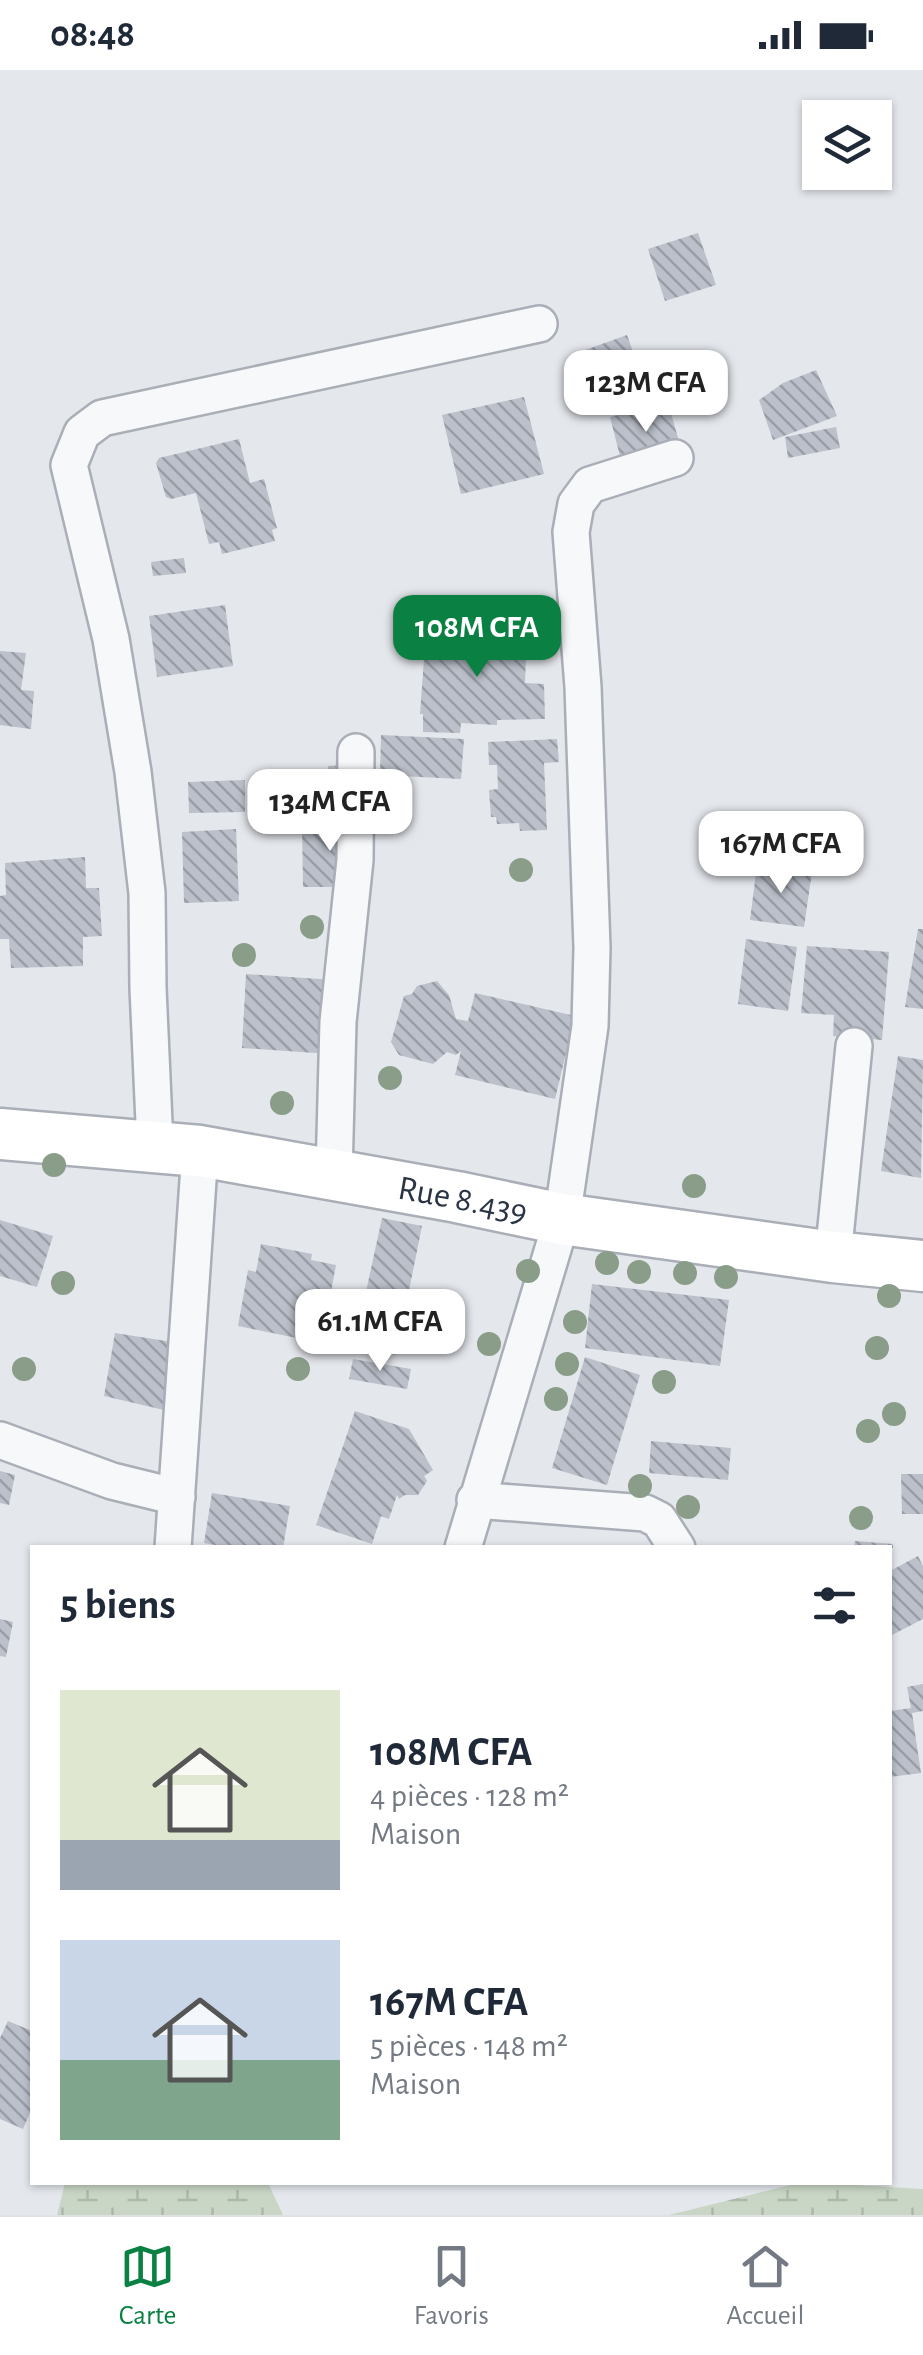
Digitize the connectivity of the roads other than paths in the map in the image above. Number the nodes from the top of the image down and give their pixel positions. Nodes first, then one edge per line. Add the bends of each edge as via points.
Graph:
1 (539, 324) dead end
2 (675, 458) dead end
3 (356, 752) dead end
4 (854, 1046) dead end
5 (0, 1134) edge
6 (178, 1148) junction
7 (334, 1174) junction
8 (562, 1220) junction
9 (833, 1257) junction
10 (923, 1266) edge
11 (0, 1440) edge
12 (177, 1497) junction
13 (475, 1500) junction
14 (173, 1545) edge
15 (464, 1545) edge
16 (675, 1545) edge

1 - 6 street via 102,418 82,434 69,466 111,640 133,772 147,893 148,988
2 - 8 street via 590,486 576,504 571,532 592,948 590,1026
3 - 7 street
4 - 9 street
5 - 6 street, Rue 8.439
6 - 7 street, Rue 8.439
6 - 12 street
7 - 8 street, Rue 8.439
8 - 9 street, Rue 8.439
8 - 13 street
9 - 10 street, Rue 8.439
11 - 12 street
12 - 14 street
13 - 15 street
13 - 16 street via 645,1513 659,1520

